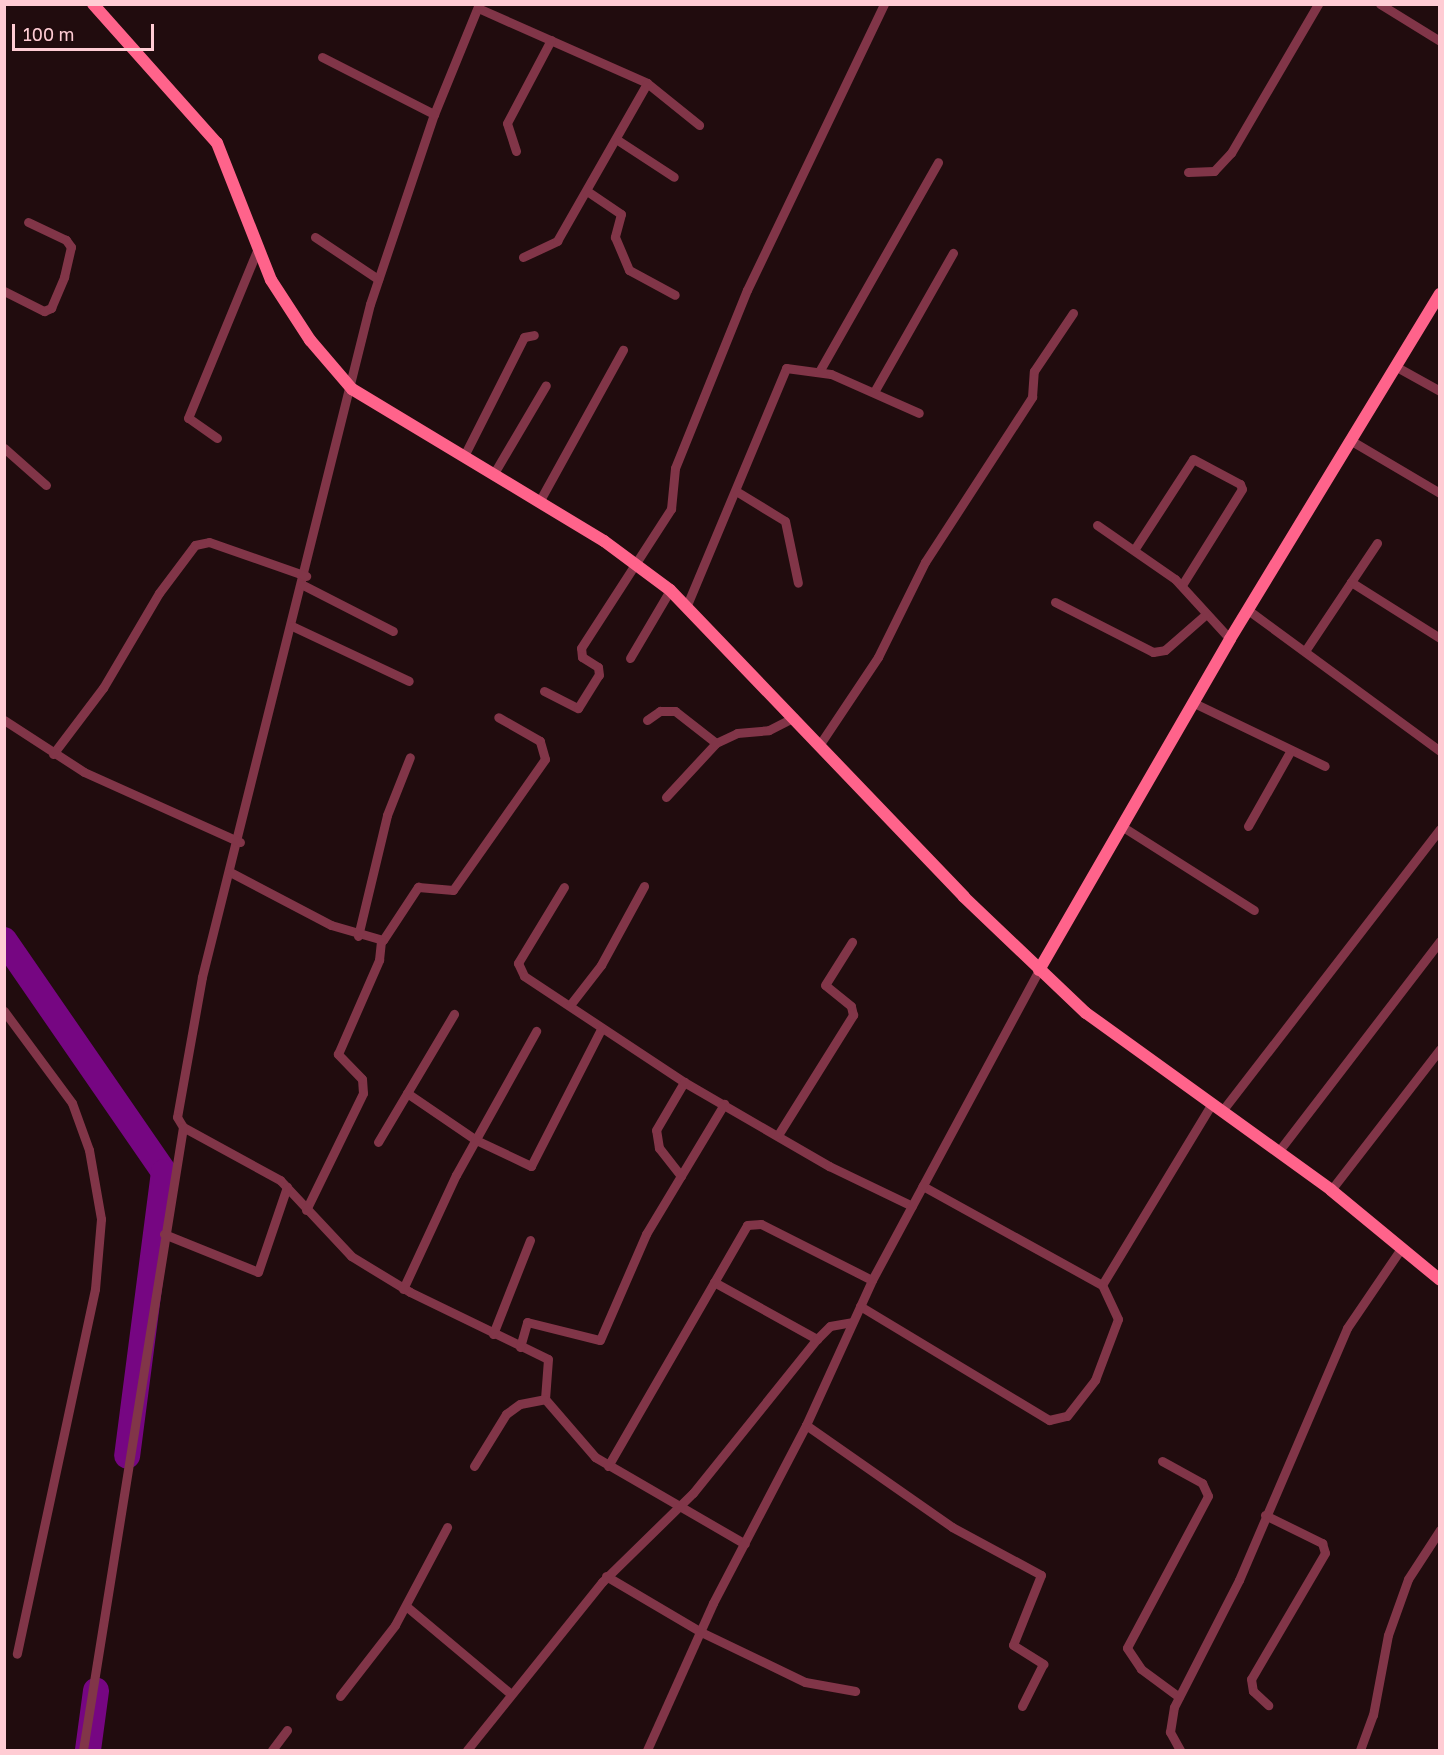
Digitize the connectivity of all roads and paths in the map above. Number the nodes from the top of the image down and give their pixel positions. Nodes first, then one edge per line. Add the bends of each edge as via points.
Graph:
1 (93, 4) edge
2 (884, 4) edge
3 (1318, 4) edge
4 (1380, 4) edge
5 (478, 6) edge
6 (551, 40) junction
7 (1440, 41) edge
8 (322, 57) dead end
9 (647, 83) junction
10 (434, 114) junction
11 (699, 125) dead end
12 (616, 139) junction
13 (516, 152) dead end
14 (938, 162) dead end
15 (1188, 172) dead end
16 (674, 177) dead end
17 (587, 191) junction
18 (28, 222) dead end
19 (315, 237) dead end
20 (258, 248) junction
21 (953, 253) dead end
22 (523, 256) dead end
23 (378, 279) junction
24 (4, 291) edge
25 (1440, 294) edge
26 (675, 295) dead end
27 (1073, 313) dead end
28 (534, 335) dead end
29 (623, 350) dead end
30 (1395, 366) junction
31 (820, 370) junction
32 (546, 385) dead end
33 (352, 389) junction
34 (1440, 391) edge
35 (874, 392) junction
36 (919, 413) dead end
37 (217, 438) dead end
38 (1350, 441) junction
39 (4, 448) edge
40 (464, 456) junction
41 (493, 475) junction
42 (46, 485) dead end
43 (736, 491) junction
44 (1440, 493) edge
45 (539, 502) junction
46 (1097, 525) dead end
47 (1377, 543) dead end
48 (1134, 550) junction
49 (637, 563) junction
50 (304, 581) junction
51 (1351, 582) junction
52 (798, 583) dead end
53 (1182, 585) junction
54 (670, 590) junction
55 (1055, 602) dead end
56 (687, 605) junction
57 (1248, 610) junction
58 (1205, 615) junction
59 (292, 626) junction
60 (393, 631) dead end
61 (1440, 638) edge
62 (1230, 639) junction
63 (1305, 651) junction
64 (630, 658) dead end
65 (410, 681) dead end
66 (544, 691) dead end
67 (1194, 703) junction
68 (498, 717) dead end
69 (794, 717) junction
70 (4, 720) edge
71 (648, 720) dead end
72 (716, 743) junction
73 (820, 744) junction
74 (1291, 750) junction
75 (1440, 751) edge
76 (52, 754) junction
77 (410, 757) dead end
78 (1325, 766) dead end
79 (666, 797) dead end
80 (1248, 826) dead end
81 (1123, 827) junction
82 (1440, 829) edge
83 (240, 842) junction
84 (230, 872) junction
85 (644, 886) dead end
86 (564, 887) dead end
87 (1254, 910) dead end
88 (358, 936) junction
89 (381, 941) junction
90 (1440, 941) edge
91 (852, 942) dead end
92 (1040, 970) junction
93 (570, 1005) junction
94 (4, 1011) edge
95 (454, 1014) dead end
96 (601, 1029) junction
97 (536, 1031) dead end
98 (1440, 1049) edge
99 (684, 1082) junction
100 (407, 1093) junction
101 (724, 1104) junction
102 (1216, 1108) junction
103 (183, 1127) junction
104 (778, 1135) junction
105 (476, 1140) junction
106 (378, 1142) dead end
107 (1278, 1152) junction
108 (681, 1176) junction
109 (923, 1186) junction
110 (287, 1187) junction
111 (1331, 1190) junction
112 (912, 1206) junction
113 (306, 1210) junction
114 (164, 1234) junction
115 (530, 1240) dead end
116 (1402, 1247) junction
117 (872, 1280) junction
118 (1440, 1280) edge
119 (714, 1282) junction
120 (1102, 1285) junction
121 (403, 1288) junction
122 (860, 1306) junction
123 (852, 1322) junction
124 (493, 1334) junction
125 (817, 1339) junction
126 (520, 1347) junction
127 (544, 1399) junction
128 (806, 1425) junction
129 (1162, 1461) dead end
130 (474, 1466) dead end
131 (608, 1466) junction
132 (680, 1506) junction
133 (1265, 1515) junction
134 (447, 1527) dead end
135 (1440, 1530) edge
136 (745, 1544) junction
137 (606, 1576) junction
138 (406, 1606) junction
139 (701, 1632) junction
140 (17, 1654) dead end
141 (855, 1691) dead end
142 (511, 1694) junction
143 (340, 1696) dead end
144 (1179, 1697) junction
145 (1268, 1705) dead end
146 (1022, 1706) dead end
147 (287, 1730) dead end
148 (83, 1750) edge
149 (272, 1750) edge
150 (467, 1750) edge
151 (647, 1750) edge
152 (1180, 1750) edge
153 (1360, 1750) edge

1 - 20 street via 217,143
2 - 49 street via 747,290 675,468 673,503
3 - 15 street via 1227,158 1214,171
4 - 7 street
5 - 6 street
5 - 10 street
6 - 9 street
6 - 13 street via 507,123
8 - 10 street
9 - 11 street
9 - 12 street
10 - 23 street
12 - 16 street
12 - 17 street
14 - 31 street
17 - 22 street via 552,246
17 - 26 street via 621,214 615,237 630,270
18 - 24 street via 66,240 71,247 64,277 51,308 44,311
19 - 23 street
20 - 33 street via 282,300
20 - 37 street via 188,418
21 - 35 street
23 - 33 street
25 - 30 street
27 - 73 street via 1034,370 1032,397 925,562 884,648
28 - 40 street via 519,346
29 - 45 street
30 - 34 street
30 - 38 street
31 - 35 street
31 - 43 street via 792,365 781,373
32 - 41 street
33 - 40 street
33 - 50 street
35 - 36 street
38 - 44 street
38 - 57 street
39 - 42 street
40 - 41 street
41 - 45 street
43 - 52 street via 785,521
43 - 56 street
45 - 49 street
46 - 48 street
47 - 51 street
48 - 53 street
48 - 53 street via 1193,459 1240,484 1242,489
49 - 54 street
49 - 66 street via 581,648 582,657 599,671 580,706 570,708
50 - 59 street
50 - 60 street
50 - 76 street via 209,542 195,545 154,601 103,688
51 - 61 street
51 - 63 street
53 - 58 street
54 - 56 street
54 - 64 street
55 - 58 street via 1153,652 1166,650
56 - 69 street
57 - 62 street
57 - 63 street
58 - 62 street
59 - 65 street
59 - 83 street
62 - 67 street
63 - 75 street
67 - 74 street
67 - 81 street
68 - 89 street via 540,741 545,759 453,890 418,887
69 - 72 street via 769,730 737,733
69 - 73 street
70 - 76 street
71 - 72 street via 660,711 675,711
72 - 79 street
73 - 92 street
74 - 78 street
74 - 80 street
76 - 83 street via 181,820
77 - 88 street via 387,815
81 - 87 street
81 - 92 street
82 - 102 street
83 - 84 street
84 - 88 street
84 - 103 street via 180,1089 177,1117
85 - 93 street via 601,965
86 - 93 street via 518,969
88 - 89 street
89 - 113 street via 379,960 338,1054 362,1079 363,1093
90 - 107 street
91 - 104 street via 825,985 851,1006 853,1015
92 - 102 street via 1111,1034
92 - 109 street
93 - 96 street
94 - 140 street via 72,1103 89,1150 101,1219 95,1289
95 - 100 street
96 - 99 street
96 - 105 street via 570,1082 536,1163 525,1165
97 - 105 street
98 - 111 street
99 - 101 street
99 - 108 street via 656,1130 659,1148
100 - 105 street
100 - 106 street
101 - 104 street
101 - 108 street
102 - 107 street
102 - 120 street
103 - 110 street via 251,1160
103 - 114 street
104 - 112 street
105 - 121 street
107 - 111 street
108 - 126 street via 646,1234 600,1340 527,1322
109 - 112 street
109 - 120 street
110 - 113 street
110 - 114 street via 258,1272
111 - 116 street
112 - 117 street
113 - 121 street via 338,1246
114 - 148 street
115 - 124 street
116 - 118 street
116 - 133 street via 1347,1328
117 - 119 street via 754,1223 741,1230
117 - 122 street
119 - 125 street
119 - 131 street
120 - 122 street via 1118,1310 1108,1355 1080,1402 1057,1419 1014,1402
121 - 124 street
122 - 123 street
123 - 125 street via 830,1326
123 - 128 street
124 - 126 street
125 - 132 street
126 - 127 street via 550,1362
127 - 130 street via 513,1407
127 - 131 street
128 - 136 street
128 - 146 street via 952,1527 1041,1575 1013,1645 1043,1664
129 - 144 street via 1202,1483 1208,1496 1128,1648 1141,1669
131 - 132 street via 630,1481 664,1492
132 - 136 street
132 - 137 street
133 - 144 street via 1239,1580
133 - 145 street via 1323,1543 1325,1553 1251,1679 1253,1691
134 - 138 street
135 - 153 street via 1420,1558 1398,1607
136 - 139 street
137 - 139 street
137 - 142 street
138 - 142 street
138 - 143 street
139 - 141 street via 805,1682
139 - 151 street
142 - 150 street
144 - 152 street via 1170,1732
147 - 149 street

